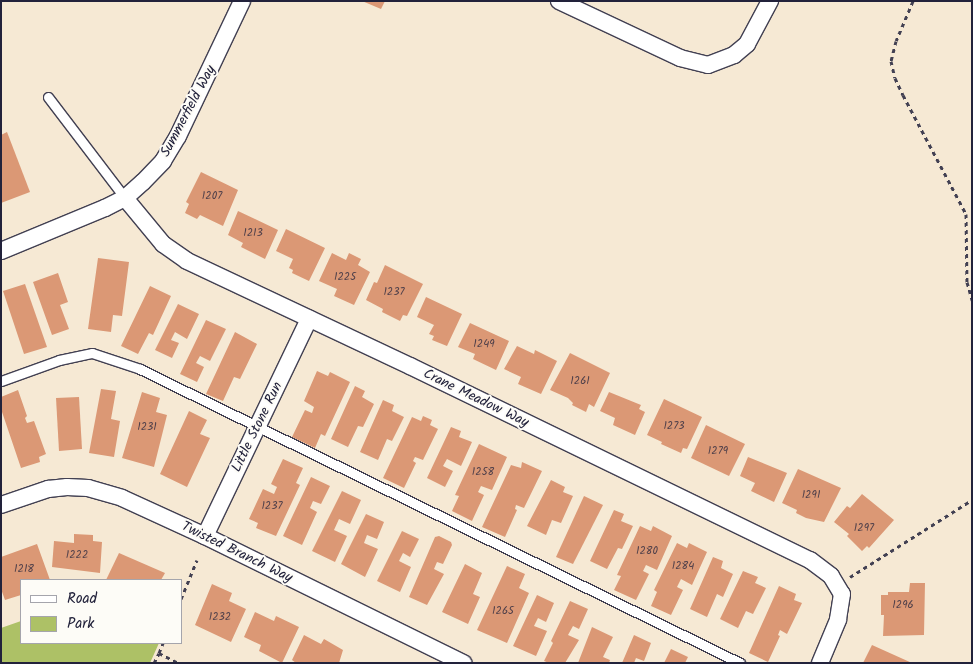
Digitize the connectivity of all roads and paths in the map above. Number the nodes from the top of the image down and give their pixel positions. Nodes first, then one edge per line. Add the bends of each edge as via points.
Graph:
1 (242, 1) edge
2 (559, 1) edge
3 (770, 1) edge
4 (914, 1) edge
5 (48, 97) dead end
6 (125, 198) junction
7 (1, 250) edge
8 (972, 300) edge
9 (309, 319) junction
10 (1, 381) edge
11 (258, 426) junction
12 (972, 500) edge
13 (1, 505) edge
14 (205, 536) junction
15 (197, 560) dead end
16 (838, 584) junction
17 (182, 596) edge
18 (163, 644) edge
19 (159, 653) junction
20 (154, 663) edge
21 (179, 663) edge
22 (464, 663) edge
23 (740, 663) edge
24 (820, 663) edge

1 - 6 street, Summerfield Way via 178,136 163,160
2 - 3 street via 680,58 708,65 734,55 747,44
4 - 8 path via 891,60 895,78 966,214 967,282
5 - 6 lane
6 - 7 street, Summerfield Way via 72,223
6 - 9 street, Crane Meadow Way via 150,231 175,253
9 - 11 street, Little Stone Run
9 - 16 street, Crane Meadow Way via 810,560
10 - 11 lane via 58,360 92,352 140,369
11 - 14 street, Little Stone Run
11 - 23 lane
12 - 16 path
13 - 14 street, Twisted Branch Way via 48,489 88,488 122,498
14 - 22 street, Twisted Branch Way
15 - 17 path
16 - 24 street via 842,594 841,611
18 - 19 path
19 - 20 path
19 - 21 path

